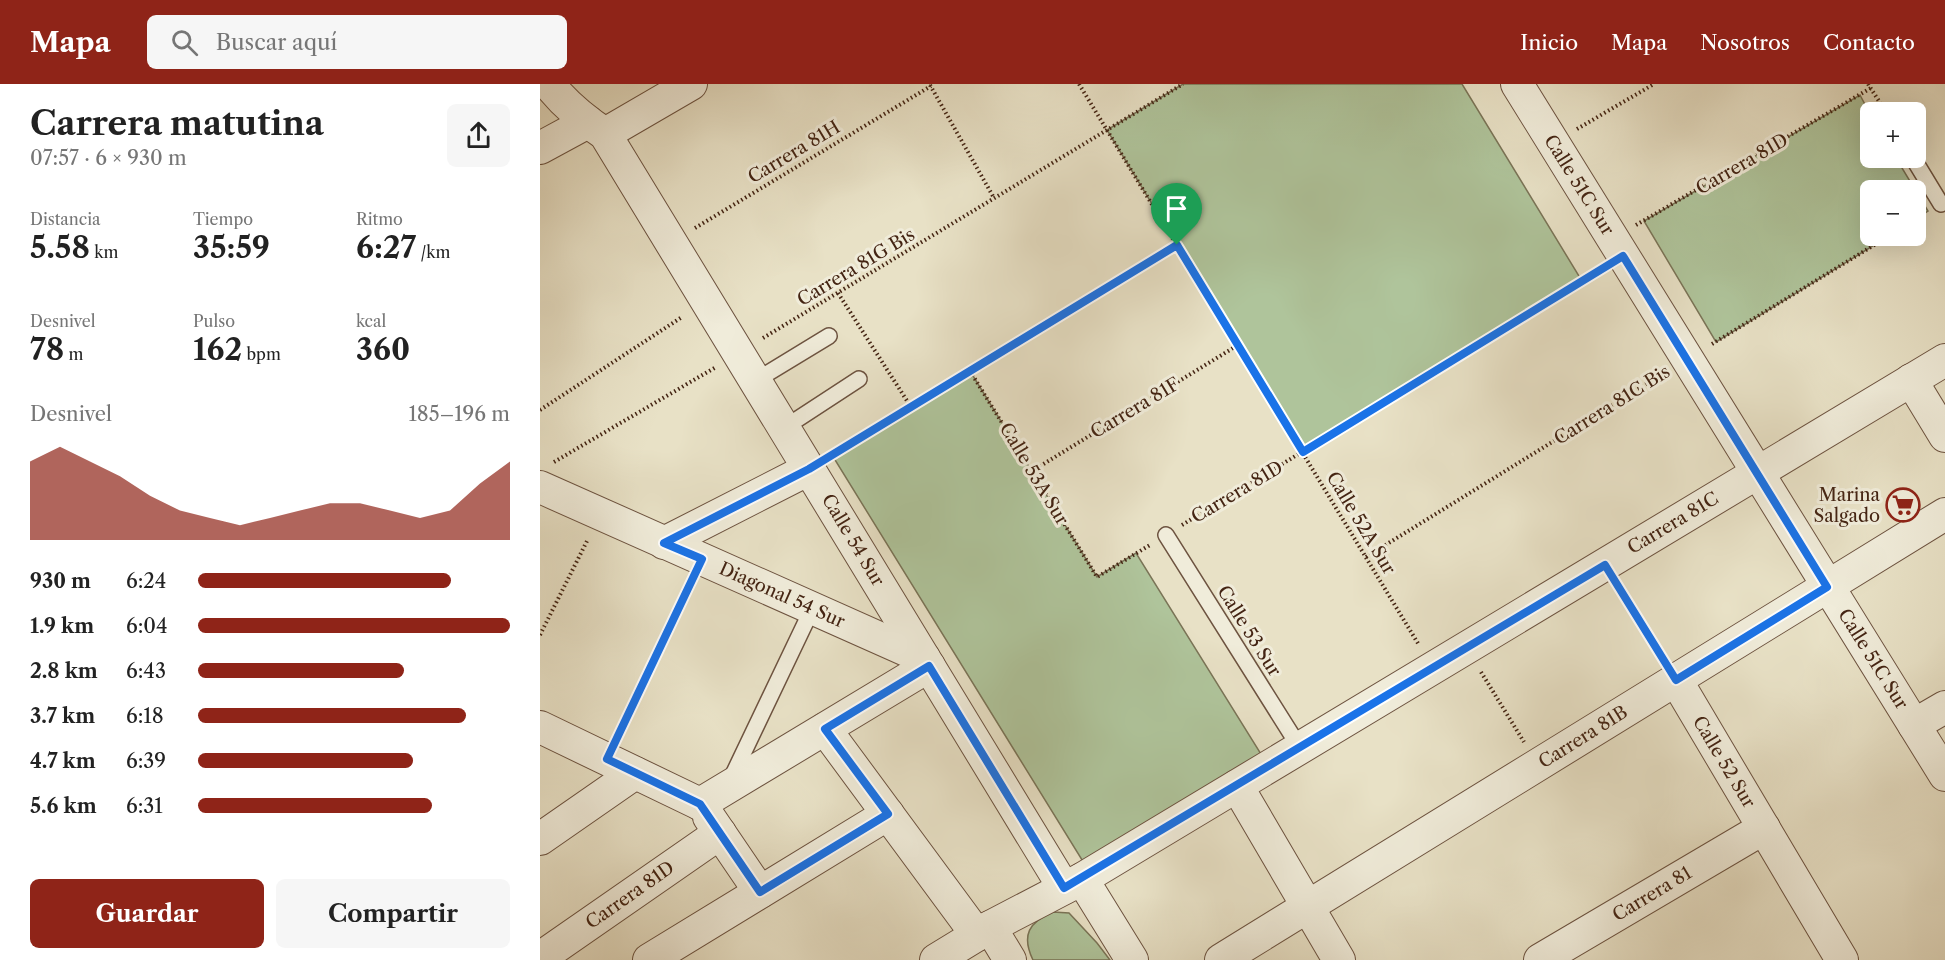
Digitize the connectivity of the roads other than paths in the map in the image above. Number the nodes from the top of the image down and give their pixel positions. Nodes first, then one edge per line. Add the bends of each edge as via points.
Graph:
1 (549, 84) edge
2 (1517, 84) edge
3 (676, 88) edge
4 (596, 128) junction
5 (540, 148) edge
6 (1919, 168) edge
7 (1941, 204) dead end
8 (829, 336) dead end
9 (1945, 360) edge
10 (859, 380) dead end
11 (1911, 380) junction
12 (755, 381) junction
13 (784, 428) junction
14 (1945, 436) edge
15 (809, 469) junction
16 (1757, 473) junction
17 (545, 476) edge
18 (1945, 514) edge
19 (1166, 535) road end
20 (664, 543) junction
21 (1827, 587) junction
22 (812, 609) junction
23 (926, 662) junction
24 (1676, 680) junction
25 (1945, 706) edge
26 (1914, 725) junction
27 (540, 727) edge
28 (825, 729) junction
29 (1300, 748) junction
30 (635, 773) junction
31 (1945, 775) edge
32 (1237, 786) junction
33 (713, 796) junction
34 (888, 814) junction
35 (1764, 828) junction
36 (720, 833) junction
37 (540, 839) edge
38 (1073, 884) junction
39 (760, 892) junction
40 (1307, 907) junction
41 (984, 931) junction
42 (540, 957) edge
43 (649, 960) edge
44 (936, 960) edge
45 (1010, 960) edge
46 (1132, 960) edge
47 (1221, 960) edge
48 (1339, 960) edge
49 (1540, 960) edge
50 (1842, 960) edge

1 - 4 street, Calle 54 Sur via 563,102
2 - 16 street, Calle 51C Sur
3 - 4 street
4 - 5 street
4 - 12 street, Calle 54 Sur
6 - 7 lane
8 - 12 lane
9 - 11 street, Carrera 81C
10 - 13 lane
11 - 14 street
11 - 16 street, Carrera 81C
12 - 13 street, Calle 54 Sur
13 - 15 street, Calle 54 Sur
15 - 20 street
15 - 23 street, Calle 54 Sur
16 - 21 street, Calle 51C Sur
16 - 29 street, Carrera 81C
17 - 20 street, Diagonal 54 Sur via 600,514
18 - 21 street, Carrera 81B
19 - 29 lane, Calle 53 Sur
20 - 22 street, Diagonal 54 Sur
21 - 24 street, Carrera 81B
21 - 26 street, Calle 51C Sur
22 - 23 street, Diagonal 54 Sur
22 - 33 lane
23 - 28 street
23 - 38 street, Calle 54 Sur
24 - 35 street, Calle 52 Sur
24 - 40 street, Carrera 81B
25 - 26 street
26 - 31 street, Calle 51C Sur
27 - 30 street
28 - 33 street
28 - 34 street
29 - 32 street, Carrera 81C
30 - 33 street
30 - 37 street
32 - 38 street, Carrera 81C
32 - 40 street
33 - 36 street
34 - 39 street
34 - 41 street
35 - 49 street, Carrera 81
35 - 50 street, Calle 52 Sur
36 - 39 street
36 - 42 street, Carrera 81D
38 - 41 street, Carrera 81C
38 - 46 street, Calle 54 Sur
39 - 43 street
40 - 47 street, Carrera 81B
40 - 48 street
41 - 44 street, Carrera 81C
41 - 45 street

